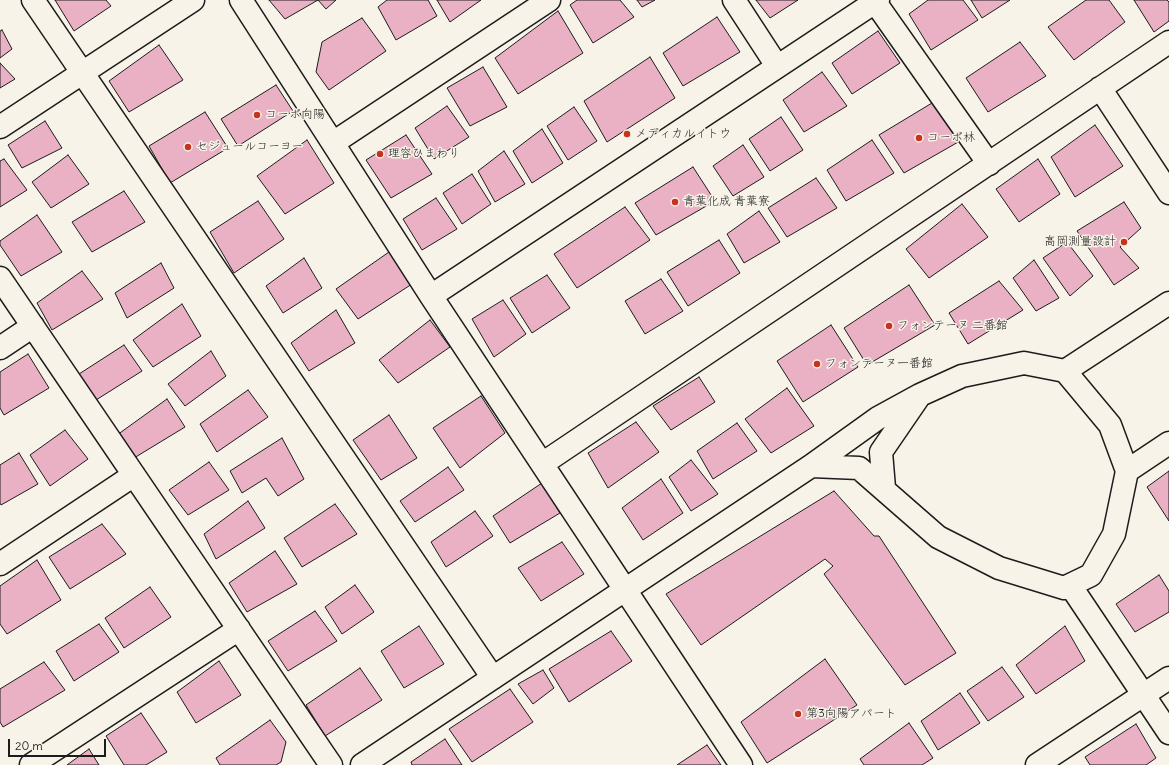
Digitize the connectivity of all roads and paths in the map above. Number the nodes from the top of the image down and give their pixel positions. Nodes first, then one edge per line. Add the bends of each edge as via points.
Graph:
1 (33, 0) edge
2 (193, 0) edge
3 (241, 0) edge
4 (549, 0) edge
5 (734, 0) edge
6 (876, 1) edge
7 (1169, 42) edge
8 (777, 66) junction
9 (83, 73) junction
10 (1100, 88) junction
11 (0, 127) edge
12 (333, 143) junction
13 (988, 164) junction
14 (1169, 193) edge
15 (0, 278) edge
16 (431, 296) junction
17 (1169, 303) edge
18 (33, 326) junction
19 (0, 348) edge
20 (1065, 371) junction
21 (920, 395) junction
22 (1169, 443) edge
23 (542, 464) junction
24 (811, 466) junction
25 (1127, 470) junction
26 (134, 476) junction
27 (884, 488) junction
28 (0, 564) edge
29 (1070, 585) junction
30 (625, 590) junction
31 (239, 629) junction
32 (493, 678) junction
33 (1169, 678) edge
34 (1144, 695) junction
35 (1169, 733) edge
36 (31, 765) edge
37 (331, 765) edge
38 (362, 765) edge
39 (741, 765) edge
40 (1037, 765) edge

1 - 9 street
2 - 9 street
3 - 12 street
4 - 12 street
5 - 8 street
6 - 8 street
6 - 13 street
7 - 10 street
8 - 16 street
9 - 11 street
9 - 32 street
10 - 13 street
10 - 14 street
12 - 16 street
13 - 23 street
15 - 18 street
16 - 23 street
17 - 20 street
18 - 19 street
18 - 26 street
20 - 21 street via 1024,363 962,376
20 - 25 street via 1110,425
21 - 24 street via 878,418
21 - 27 street via 881,452
22 - 25 street
23 - 30 street
24 - 27 street via 859,468
24 - 30 street
25 - 29 street via 1114,534 1090,575
26 - 28 street
26 - 31 street
27 - 29 street via 938,537 999,568 1064,588
29 - 34 street
30 - 32 street
30 - 39 street
31 - 36 street
31 - 37 street
32 - 38 street
33 - 34 street
34 - 35 street
34 - 40 street

